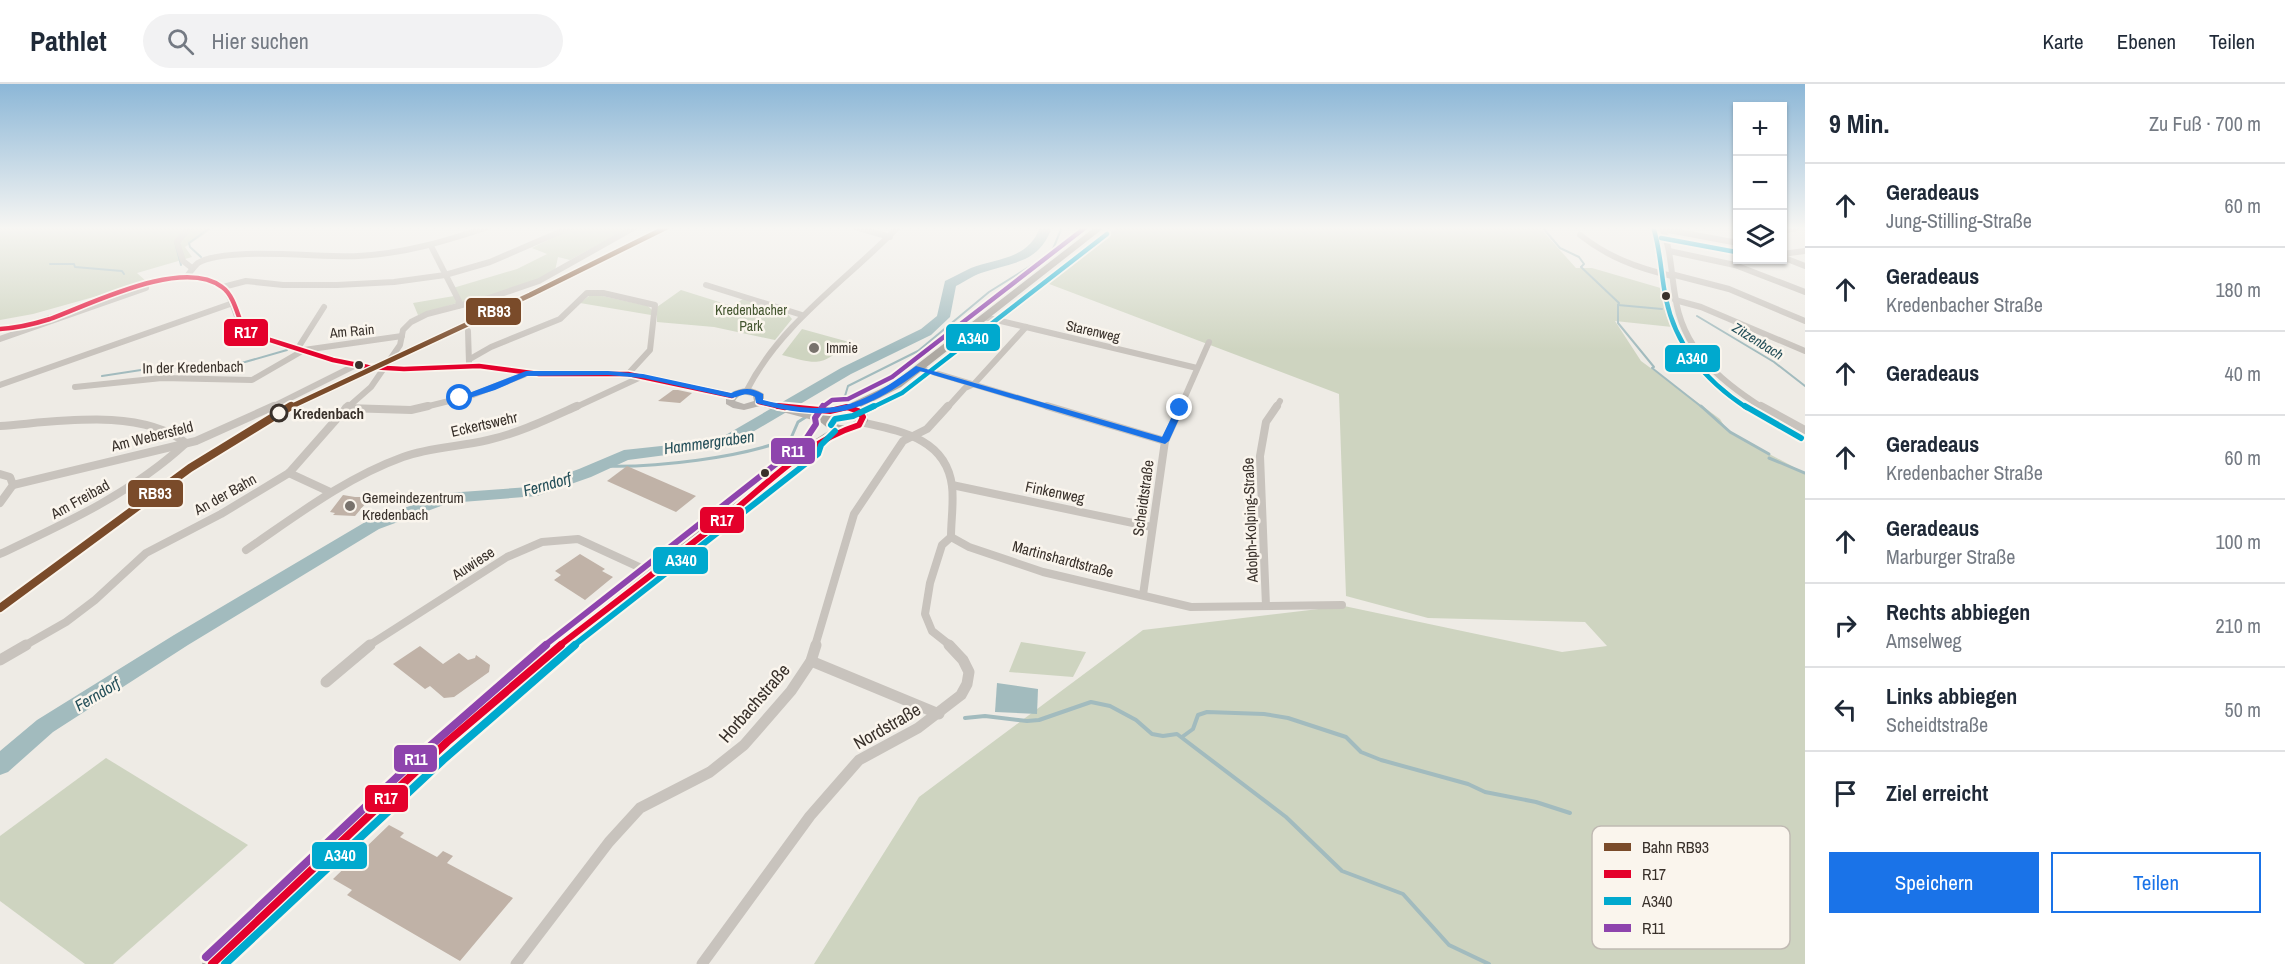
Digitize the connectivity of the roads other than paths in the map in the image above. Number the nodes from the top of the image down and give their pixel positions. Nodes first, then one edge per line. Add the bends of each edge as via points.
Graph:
1 (192, 268) edge
2 (442, 268) edge
3 (472, 268) edge
4 (562, 268) edge
5 (855, 268) edge
6 (1048, 268) edge
7 (1639, 268) edge
8 (1671, 268) edge
9 (1743, 268) edge
10 (445, 275) junction
11 (1672, 275) junction
12 (186, 277) junction
13 (706, 285) dead end
14 (223, 286) junction
15 (146, 288) dead end
16 (1805, 292) edge
17 (1675, 300) junction
18 (98, 302) junction
19 (233, 303) junction
20 (458, 306) junction
21 (324, 307) dead end
22 (802, 315) junction
23 (984, 317) junction
24 (1805, 321) edge
25 (0, 322) edge
26 (1026, 327) junction
27 (0, 329) edge
28 (468, 331) dead end
29 (402, 336) junction
30 (0, 339) edge
31 (1209, 342) dead end
32 (301, 349) junction
33 (1805, 351) edge
34 (469, 362) junction
35 (356, 366) junction
36 (384, 368) junction
37 (919, 368) junction
38 (1197, 368) junction
39 (526, 374) junction
40 (628, 374) junction
41 (643, 376) junction
42 (974, 384) junction
43 (0, 385) edge
44 (75, 387) dead end
45 (747, 390) junction
46 (884, 393) junction
47 (732, 396) junction
48 (1280, 401) dead end
49 (759, 402) junction
50 (346, 408) junction
51 (850, 408) junction
52 (861, 418) junction
53 (827, 419) junction
54 (0, 426) edge
55 (841, 429) junction
56 (1805, 430) edge
57 (914, 435) junction
58 (1165, 441) junction
59 (186, 443) junction
60 (812, 447) junction
61 (289, 473) junction
62 (0, 474) edge
63 (13, 485) junction
64 (952, 485) junction
65 (330, 492) junction
66 (0, 503) edge
67 (1152, 527) junction
68 (951, 537) junction
69 (246, 550) dead end
70 (0, 554) edge
71 (652, 573) junction
72 (1143, 595) junction
73 (1342, 605) dead end
74 (1266, 606) junction
75 (0, 660) edge
76 (811, 661) junction
77 (326, 682) dead end
78 (939, 714) junction
79 (212, 964) edge
80 (516, 964) edge
81 (702, 964) edge

1 - 12 street
2 - 10 street
3 - 10 street
4 - 20 street, An der Bahn via 539,281
5 - 22 street
6 - 23 main road
7 - 11 street
8 - 11 street
9 - 16 street
10 - 14 street via 337,285 246,281
10 - 20 street
11 - 17 street
11 - 24 street via 1728,289
12 - 14 main road via 208,279
12 - 18 main road via 154,282
13 - 22 street
14 - 19 main road
15 - 18 street
17 - 33 street
17 - 56 street via 1684,331 1711,369 1762,408
18 - 25 main road
18 - 27 main road via 48,320
18 - 30 street
19 - 32 main road via 245,332
19 - 43 street
20 - 29 street, An der Bahn via 411,322
21 - 32 street
22 - 45 street via 756,372
23 - 26 street, Starenweg
23 - 37 main road
26 - 38 street, Starenweg
26 - 42 street, Horbachstraße
28 - 34 street
29 - 32 street, Am Rain
29 - 36 street, An der Bahn
31 - 38 street, Scheidtstraße
32 - 35 main road
32 - 44 street, In der Kredenbach via 252,380 162,378
34 - 36 main road
34 - 39 main road
34 - 40 street via 489,348 561,319 587,293 603,293 655,305 650,350
35 - 36 main road
35 - 59 street, Am Webersfeld
36 - 50 street, An der Bahn via 371,387
37 - 42 street
37 - 46 main road
38 - 58 street, Scheidtstraße
39 - 40 main road
39 - 50 street via 473,395 411,410
40 - 41 main road
41 - 47 main road
41 - 65 street, Eckertswehr via 540,423 488,440 416,452
42 - 57 street, Horbachstraße via 965,388 927,429
42 - 58 street
45 - 47 main road
45 - 49 main road via 758,394
46 - 51 main road
46 - 52 main road
47 - 49 main road via 730,402 738,406
48 - 74 street, Adolph-Kolping-Straße via 1266,422 1260,456
49 - 53 main road
50 - 61 street, An der Bahn
51 - 52 main road
51 - 53 main road
52 - 55 main road via 854,427
52 - 57 street
53 - 55 main road
53 - 60 main road
54 - 59 street via 124,420 173,432
55 - 60 main road
57 - 64 street via 936,449
57 - 76 street, Horbachstraße via 903,441 854,514
58 - 67 street, Scheidtstraße
59 - 63 street, Am Webersfeld
59 - 70 street, Am Freibad via 171,459 131,486
60 - 71 main road
61 - 65 street
61 - 75 street, An der Bahn via 146,553 66,622
62 - 63 street via 10,477
63 - 66 street
64 - 67 street, Finkenweg
64 - 68 street
65 - 69 street, Eckertswehr
67 - 72 street, Scheidtstraße
68 - 72 street, Martinshardtstraße via 1043,572
68 - 78 street, Nordstraße via 942,545 925,614 932,631 954,649 969,672 961,695
71 - 77 street, Auwiese via 578,539 542,542 507,557 377,640
71 - 79 main road via 573,634 447,742
72 - 74 street, Martinshardtstraße via 1191,607
73 - 74 street, Martinshardtstraße
76 - 78 street
76 - 80 street, Horbachstraße via 791,691 744,745 710,772 640,808 609,842
78 - 81 street, Nordstraße via 858,760 810,816

